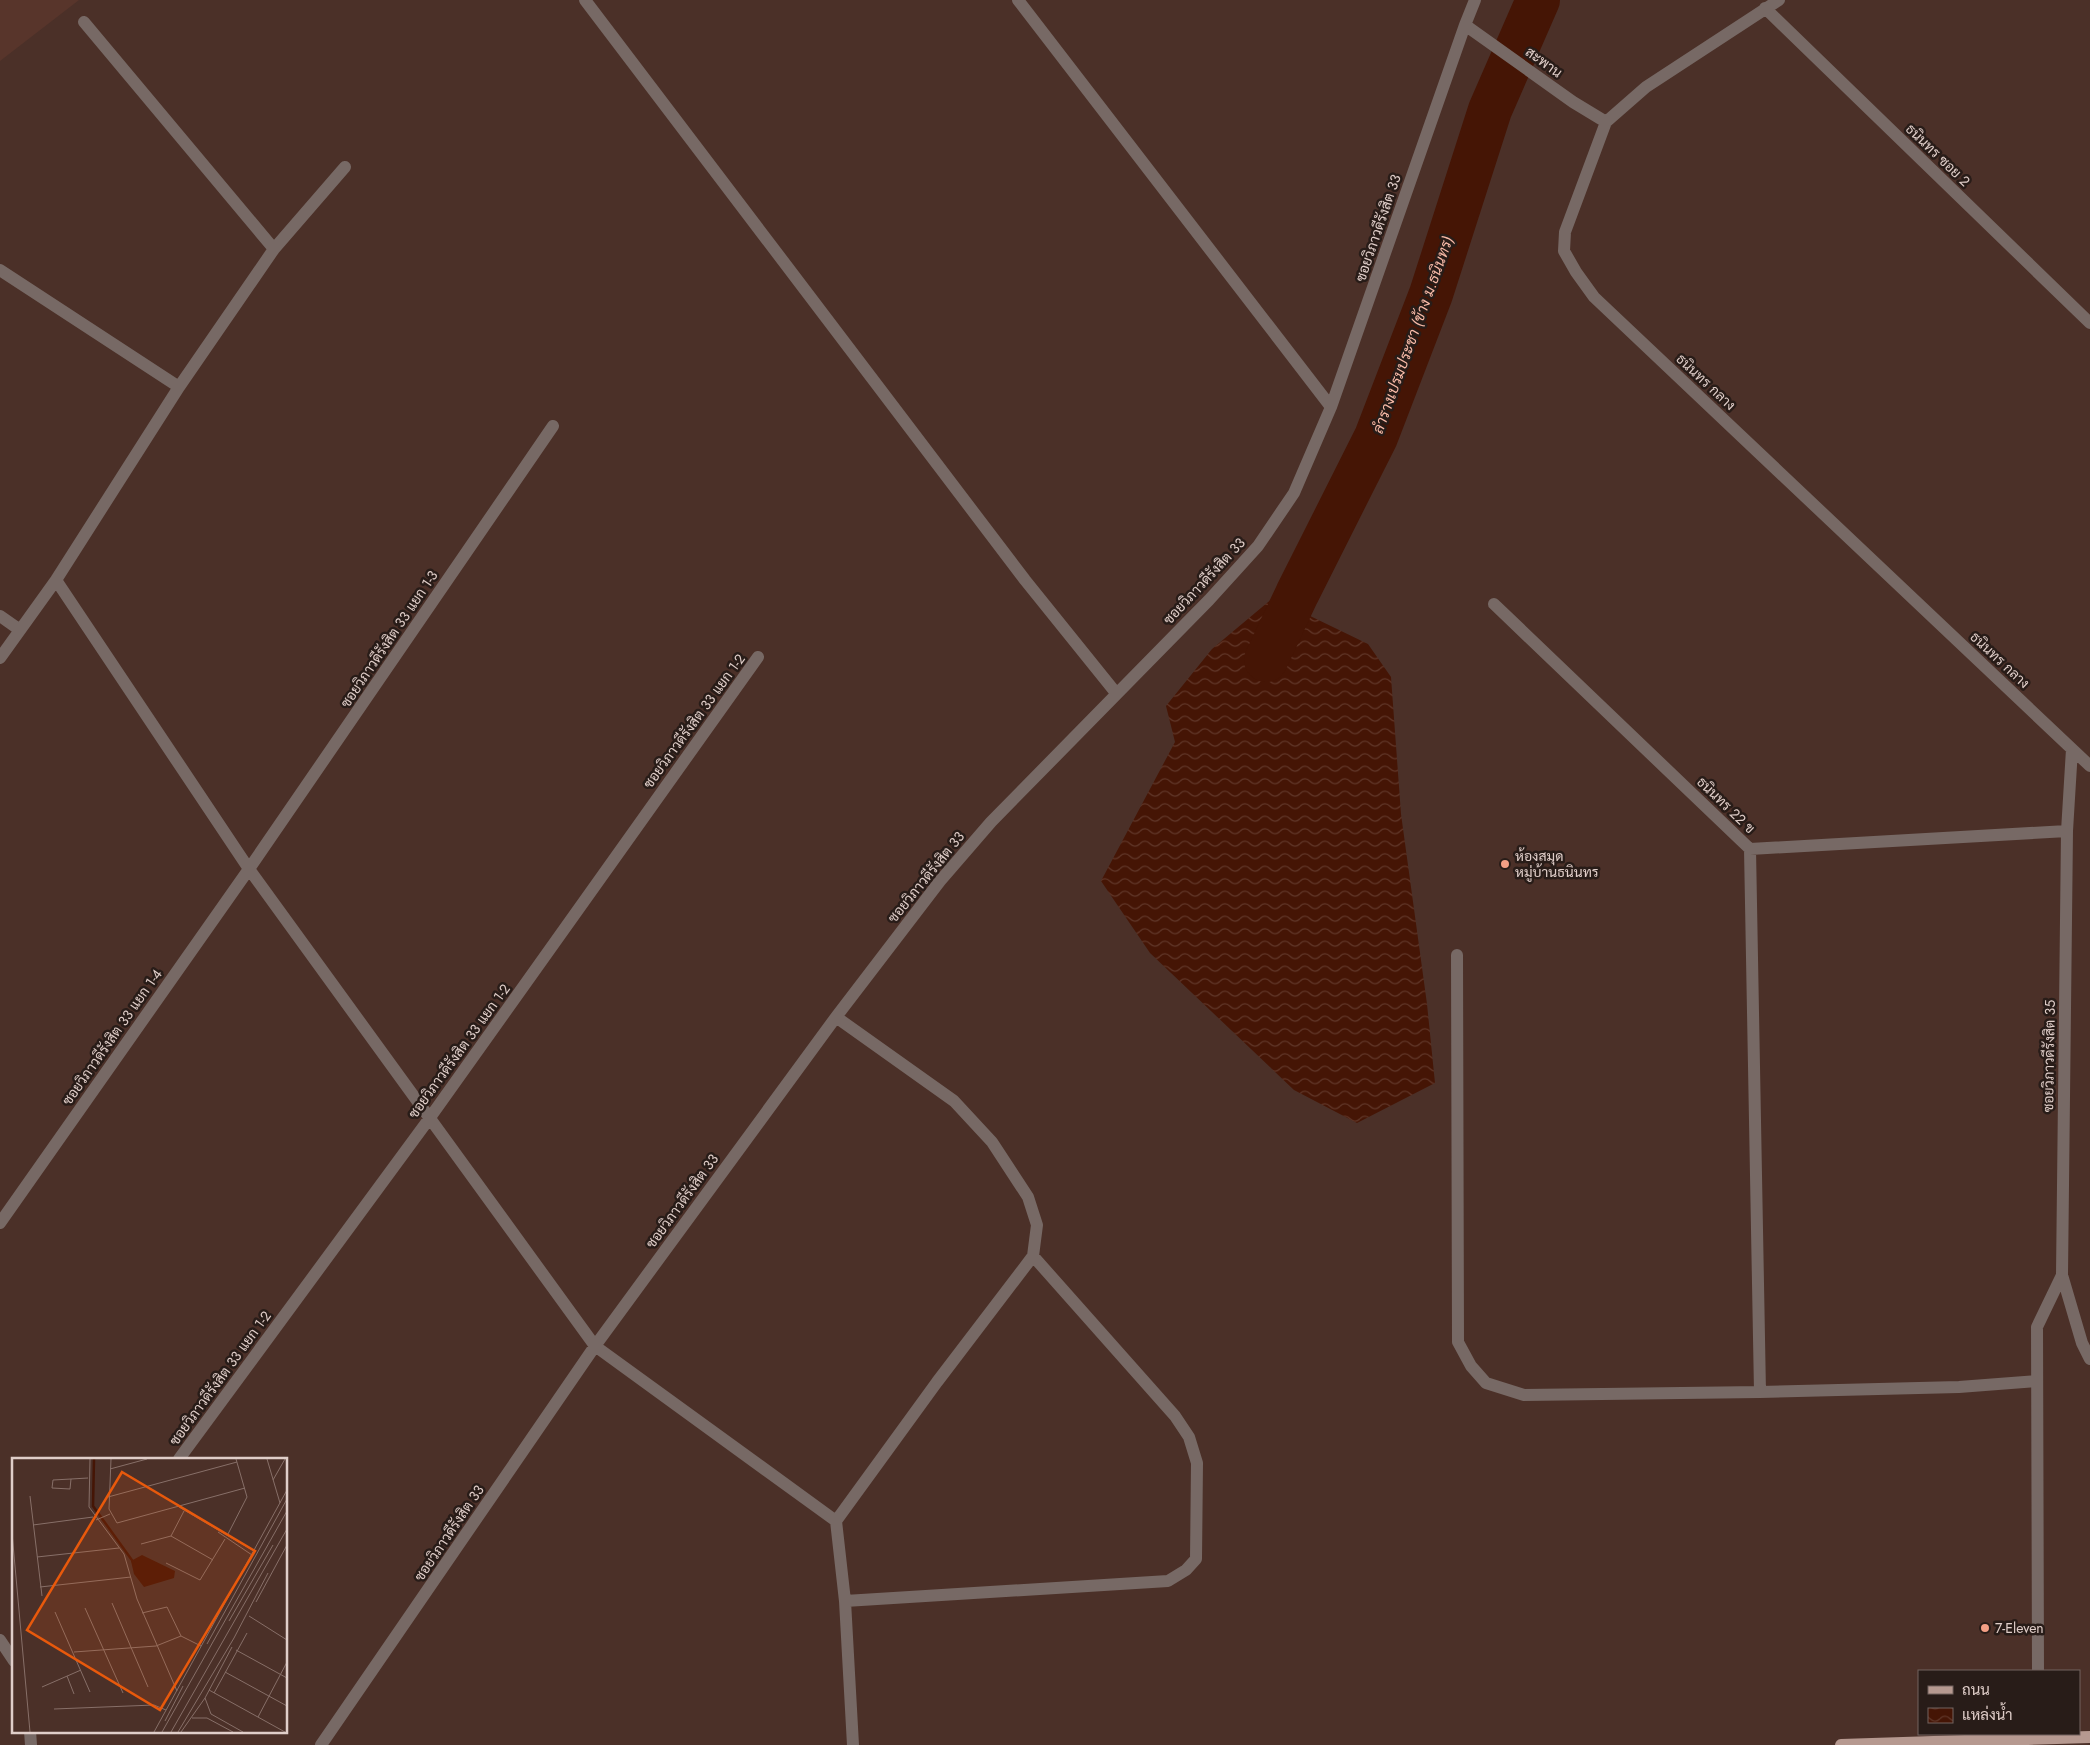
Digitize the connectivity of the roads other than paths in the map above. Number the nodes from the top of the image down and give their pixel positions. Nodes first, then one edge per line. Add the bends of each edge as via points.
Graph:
1 (585, 0) edge
2 (1018, 0) edge
3 (1475, 0) edge
4 (1779, 0) edge
5 (1764, 8) junction
6 (84, 22) dead end
7 (1465, 25) junction
8 (1606, 122) junction
9 (345, 167) dead end
10 (274, 250) junction
11 (0, 270) edge
12 (2090, 323) edge
13 (179, 387) junction
14 (1331, 407) junction
15 (553, 426) dead end
16 (56, 580) junction
17 (1494, 604) dead end
18 (0, 616) edge
19 (20, 630) junction
20 (758, 657) dead end
21 (0, 658) edge
22 (1116, 693) junction
23 (2072, 749) junction
24 (2090, 766) edge
25 (2067, 831) junction
26 (1750, 849) junction
27 (249, 869) junction
28 (1457, 955) dead end
29 (836, 1017) junction
30 (429, 1119) junction
31 (0, 1223) edge
32 (1033, 1256) junction
33 (2062, 1276) junction
34 (595, 1346) junction
35 (2090, 1359) edge
36 (2037, 1381) junction
37 (1760, 1392) junction
38 (180, 1458) edge
39 (836, 1521) junction
40 (845, 1601) junction
41 (0, 1640) edge
42 (12, 1658) edge
43 (2038, 1670) edge
44 (30, 1732) edge
45 (2039, 1736) edge
46 (2090, 1737) edge
47 (31, 1745) edge
48 (321, 1745) edge
49 (853, 1745) edge
50 (1841, 1745) edge

1 - 22 street via 1025,580
2 - 14 street
3 - 7 street, ซอยวิภาวดีรังสิต 33
4 - 5 street, ธนินทร กลาง
5 - 8 street, ธนินทร กลาง via 1646,87
5 - 12 street, ธนินทร ซอย 2
6 - 10 street
7 - 8 street, สะพาน
7 - 14 street, ซอยวิภาวดีรังสิต 33
8 - 23 street, ธนินทร กลาง via 1564,232 1564,251 1594,297
9 - 10 street
10 - 13 street
11 - 13 street
13 - 16 street
14 - 22 street, ซอยวิภาวดีรังสิต 33 via 1294,493 1258,546
15 - 27 street, ซอยวิภาวดีรังสิต 33 แยก 1-3
16 - 19 street
16 - 27 street
17 - 26 street, ธนินทร 22 ข
18 - 19 street
19 - 21 street
20 - 30 street, ซอยวิภาวดีรังสิต 33 แยก 1-2
22 - 29 street, ซอยวิภาวดีรังสิต 33 via 991,822 940,881
23 - 24 street, ธนินทร กลาง
23 - 25 street, ซอยวิภาวดีรังสิต 35
25 - 26 street, ธนินทร 22 ข
25 - 33 street, ซอยวิภาวดีรังสิต 35
26 - 37 street
27 - 30 street
27 - 31 street, ซอยวิภาวดีรังสิต 33 แยก 1-4
28 - 37 street via 1458,1342 1471,1366 1486,1383 1524,1395
29 - 32 street via 954,1101 992,1142 1028,1197 1037,1225
29 - 34 street, ซอยวิภาวดีรังสิต 33
30 - 34 street
30 - 38 street, ซอยวิภาวดีรังสิต 33 แยก 1-2
32 - 39 street
32 - 40 street via 1175,1416 1189,1437 1197,1463 1196,1559 1168,1581
33 - 35 street, ซอยวิภาวดีรังสิต 35
33 - 36 street via 2037,1327
34 - 39 street
34 - 48 street, ซอยวิภาวดีรังสิต 33
36 - 37 street via 1958,1387
36 - 43 street
39 - 40 street
40 - 49 street
41 - 42 street
44 - 47 street
45 - 46 main road
45 - 50 main road

